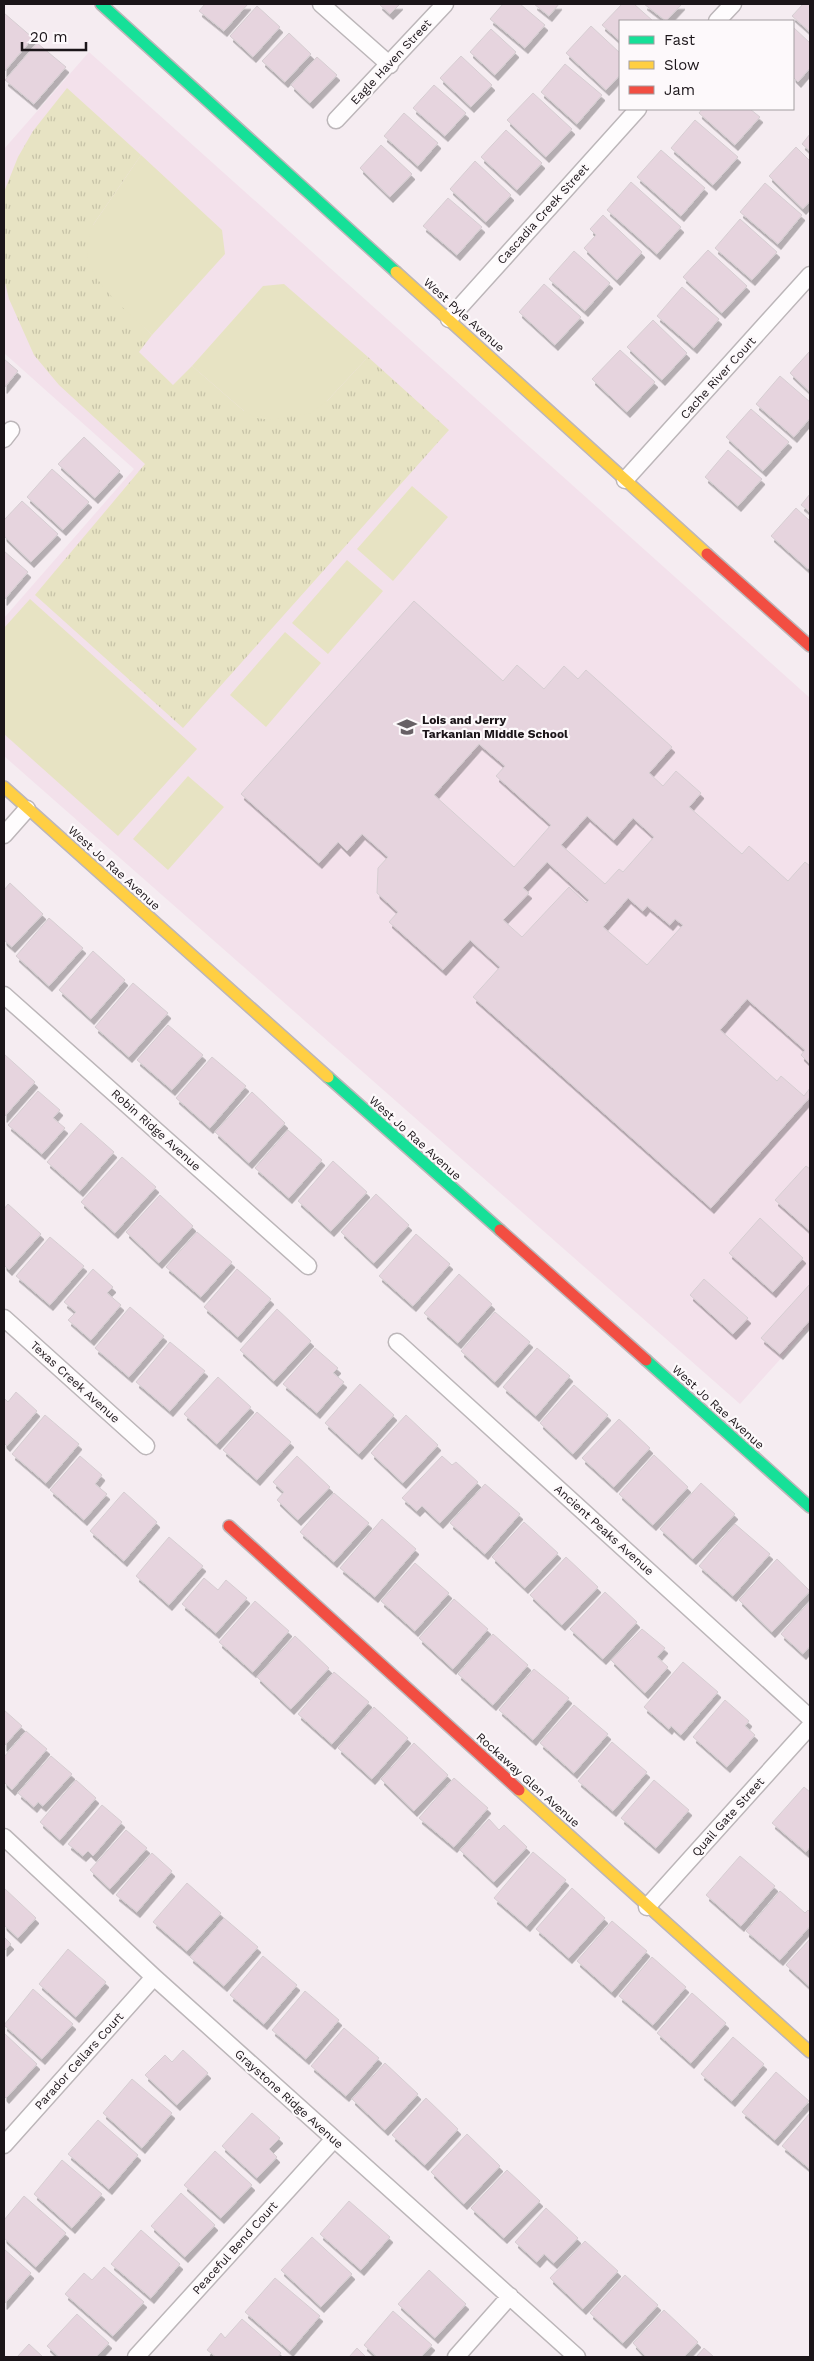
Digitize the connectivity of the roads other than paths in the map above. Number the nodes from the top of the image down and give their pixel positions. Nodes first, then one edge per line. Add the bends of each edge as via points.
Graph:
1 (101, 4) edge
2 (320, 4) edge
3 (445, 4) edge
4 (733, 4) edge
5 (718, 20) edge
6 (390, 64) junction
7 (637, 110) edge
8 (336, 120) dead end
9 (810, 275) edge
10 (449, 319) junction
11 (625, 480) junction
12 (808, 640) edge
13 (4, 787) edge
14 (27, 808) junction
15 (4, 835) edge
16 (4, 995) edge
17 (308, 1266) dead end
18 (4, 1318) edge
19 (397, 1342) dead end
20 (146, 1446) dead end
21 (810, 1507) edge
22 (229, 1526) dead end
23 (810, 1718) edge
24 (810, 1726) edge
25 (4, 1837) edge
26 (647, 1907) junction
27 (154, 1977) junction
28 (810, 2052) edge
29 (334, 2139) junction
30 (4, 2145) edge
31 (510, 2296) junction
32 (136, 2357) edge
33 (456, 2357) edge
34 (578, 2357) edge

1 - 10 street, West Pyle Avenue
2 - 6 street
3 - 6 street, Eagle Haven Street
4 - 5 street
6 - 8 street, Eagle Haven Street
7 - 10 street, Cascadia Creek Street
9 - 11 street, Cache River Court
10 - 11 street, West Pyle Avenue
11 - 12 street, West Pyle Avenue
13 - 14 street, West Jo Rae Avenue
14 - 15 street
14 - 21 street, West Jo Rae Avenue
16 - 17 street, Robin Ridge Avenue
18 - 20 street, Texas Creek Avenue
19 - 23 street, Ancient Peaks Avenue
22 - 26 street, Rockaway Glen Avenue
24 - 26 street, Quail Gate Street
25 - 27 street, Graystone Ridge Avenue
26 - 28 street, Rockaway Glen Avenue
27 - 29 street, Graystone Ridge Avenue
27 - 30 street, Parador Cellars Court
29 - 31 street, Graystone Ridge Avenue
29 - 32 street, Peaceful Bend Court
31 - 33 street
31 - 34 street, Graystone Ridge Avenue

